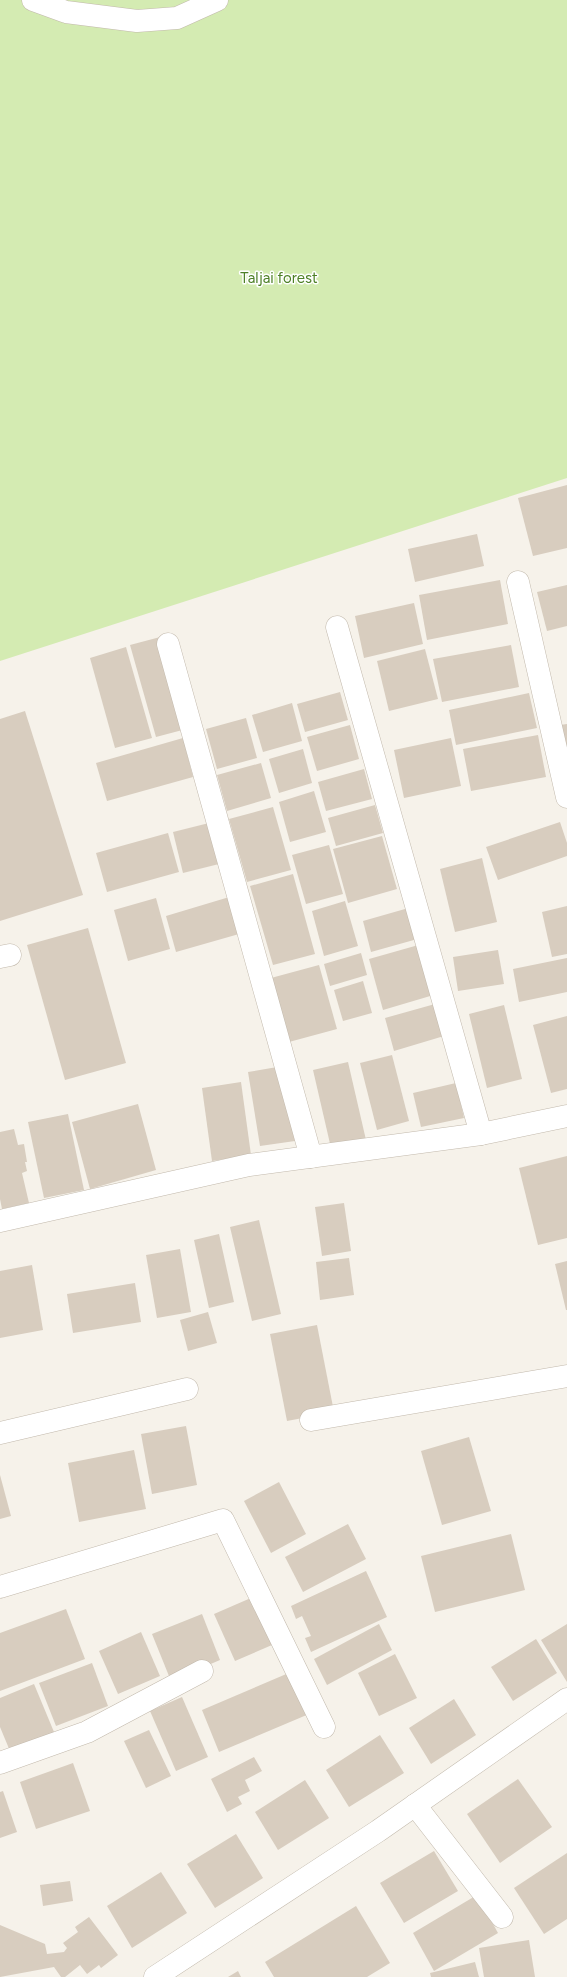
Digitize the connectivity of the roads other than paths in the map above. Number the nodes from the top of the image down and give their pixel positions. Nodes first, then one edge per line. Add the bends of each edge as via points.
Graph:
1 (33, 0) edge
2 (217, 0) edge
3 (518, 582) dead end
4 (336, 627) dead end
5 (168, 644) dead end
6 (567, 797) edge
7 (567, 1116) edge
8 (481, 1134) junction
9 (310, 1157) junction
10 (0, 1221) edge
11 (567, 1376) edge
12 (187, 1389) dead end
13 (312, 1420) dead end
14 (0, 1433) edge
15 (0, 1587) edge
16 (202, 1671) dead end
17 (567, 1699) edge
18 (324, 1727) dead end
19 (0, 1763) edge
20 (416, 1805) junction
21 (502, 1917) dead end
22 (156, 1977) edge

1 - 2 street via 66,12 137,21 177,18
3 - 6 street
4 - 8 street
5 - 9 street
7 - 8 street
8 - 9 street
9 - 10 street via 249,1165
11 - 13 street
12 - 14 street
15 - 18 street via 223,1520
16 - 19 street via 87,1732
17 - 20 street
20 - 21 street
20 - 22 street

